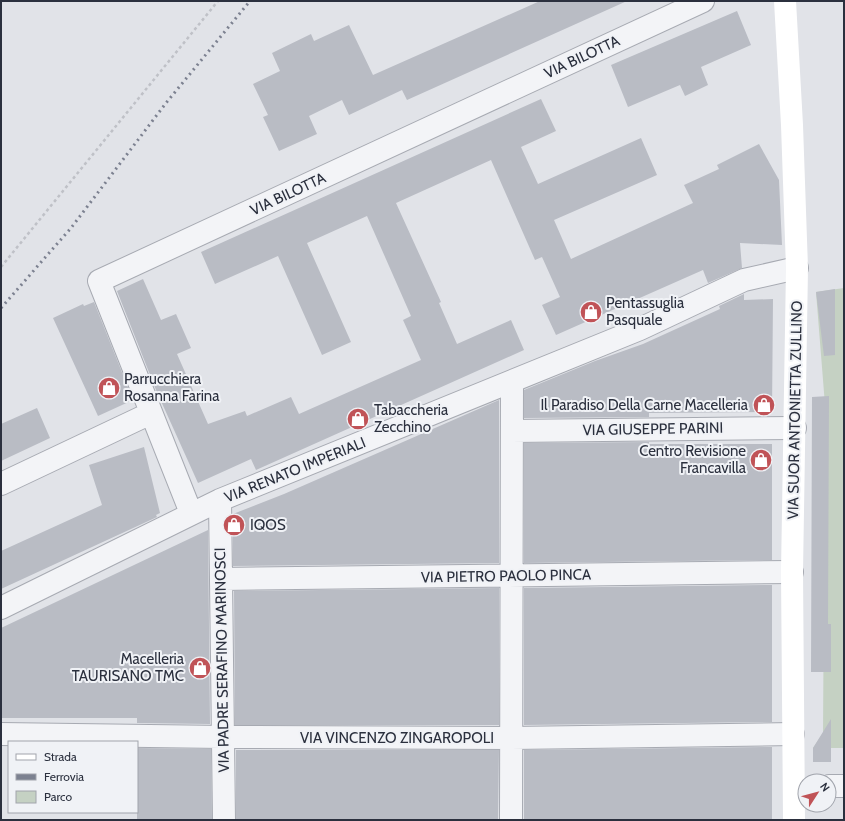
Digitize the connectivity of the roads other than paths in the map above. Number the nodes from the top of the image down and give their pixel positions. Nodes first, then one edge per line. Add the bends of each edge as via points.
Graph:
1 (702, 1) edge
2 (785, 1) edge
3 (796, 268) junction
4 (512, 382) junction
5 (152, 413) junction
6 (795, 428) junction
7 (512, 431) junction
8 (1, 484) edge
9 (220, 500) junction
10 (191, 513) junction
11 (792, 572) junction
12 (511, 577) junction
13 (221, 579) junction
14 (1, 608) edge
15 (1, 734) edge
16 (793, 734) junction
17 (222, 737) junction
18 (512, 738) junction
19 (798, 773) edge
20 (797, 800) edge
21 (224, 820) edge
22 (511, 820) edge
23 (794, 820) edge

1 - 5 street, VIA BILOTTA via 99,281
2 - 3 main road, VIA SUOR ANTONIETTA ZULLINO
3 - 4 street, VIA RENATO IMPERIALI via 744,280 640,329
3 - 6 main road, VIA SUOR ANTONIETTA ZULLINO
4 - 7 street
4 - 9 street, VIA RENATO IMPERIALI
5 - 8 street
5 - 10 street, VIA BILOTTA
6 - 7 street, VIA GIUSEPPE PARINI
6 - 11 main road, VIA SUOR ANTONIETTA ZULLINO
7 - 12 street
9 - 10 street, VIA RENATO IMPERIALI
9 - 13 street, VIA PADRE SERAFINO MARINOSCI
10 - 14 street, VIA RENATO IMPERIALI
11 - 12 street, VIA PIETRO PAOLO PINCA
11 - 16 main road, VIA SUOR ANTONIETTA ZULLINO
12 - 13 street, VIA PIETRO PAOLO PINCA
12 - 18 street
13 - 17 street, VIA PADRE SERAFINO MARINOSCI
15 - 17 street, VIA VINCENZO ZINGAROPOLI
16 - 18 street, VIA VINCENZO ZINGAROPOLI
16 - 19 main road, VIA SUOR ANTONIETTA ZULLINO
17 - 18 street, VIA VINCENZO ZINGAROPOLI
17 - 21 street, VIA PADRE SERAFINO MARINOSCI
18 - 22 street
20 - 23 main road, VIA SUOR ANTONIETTA ZULLINO

